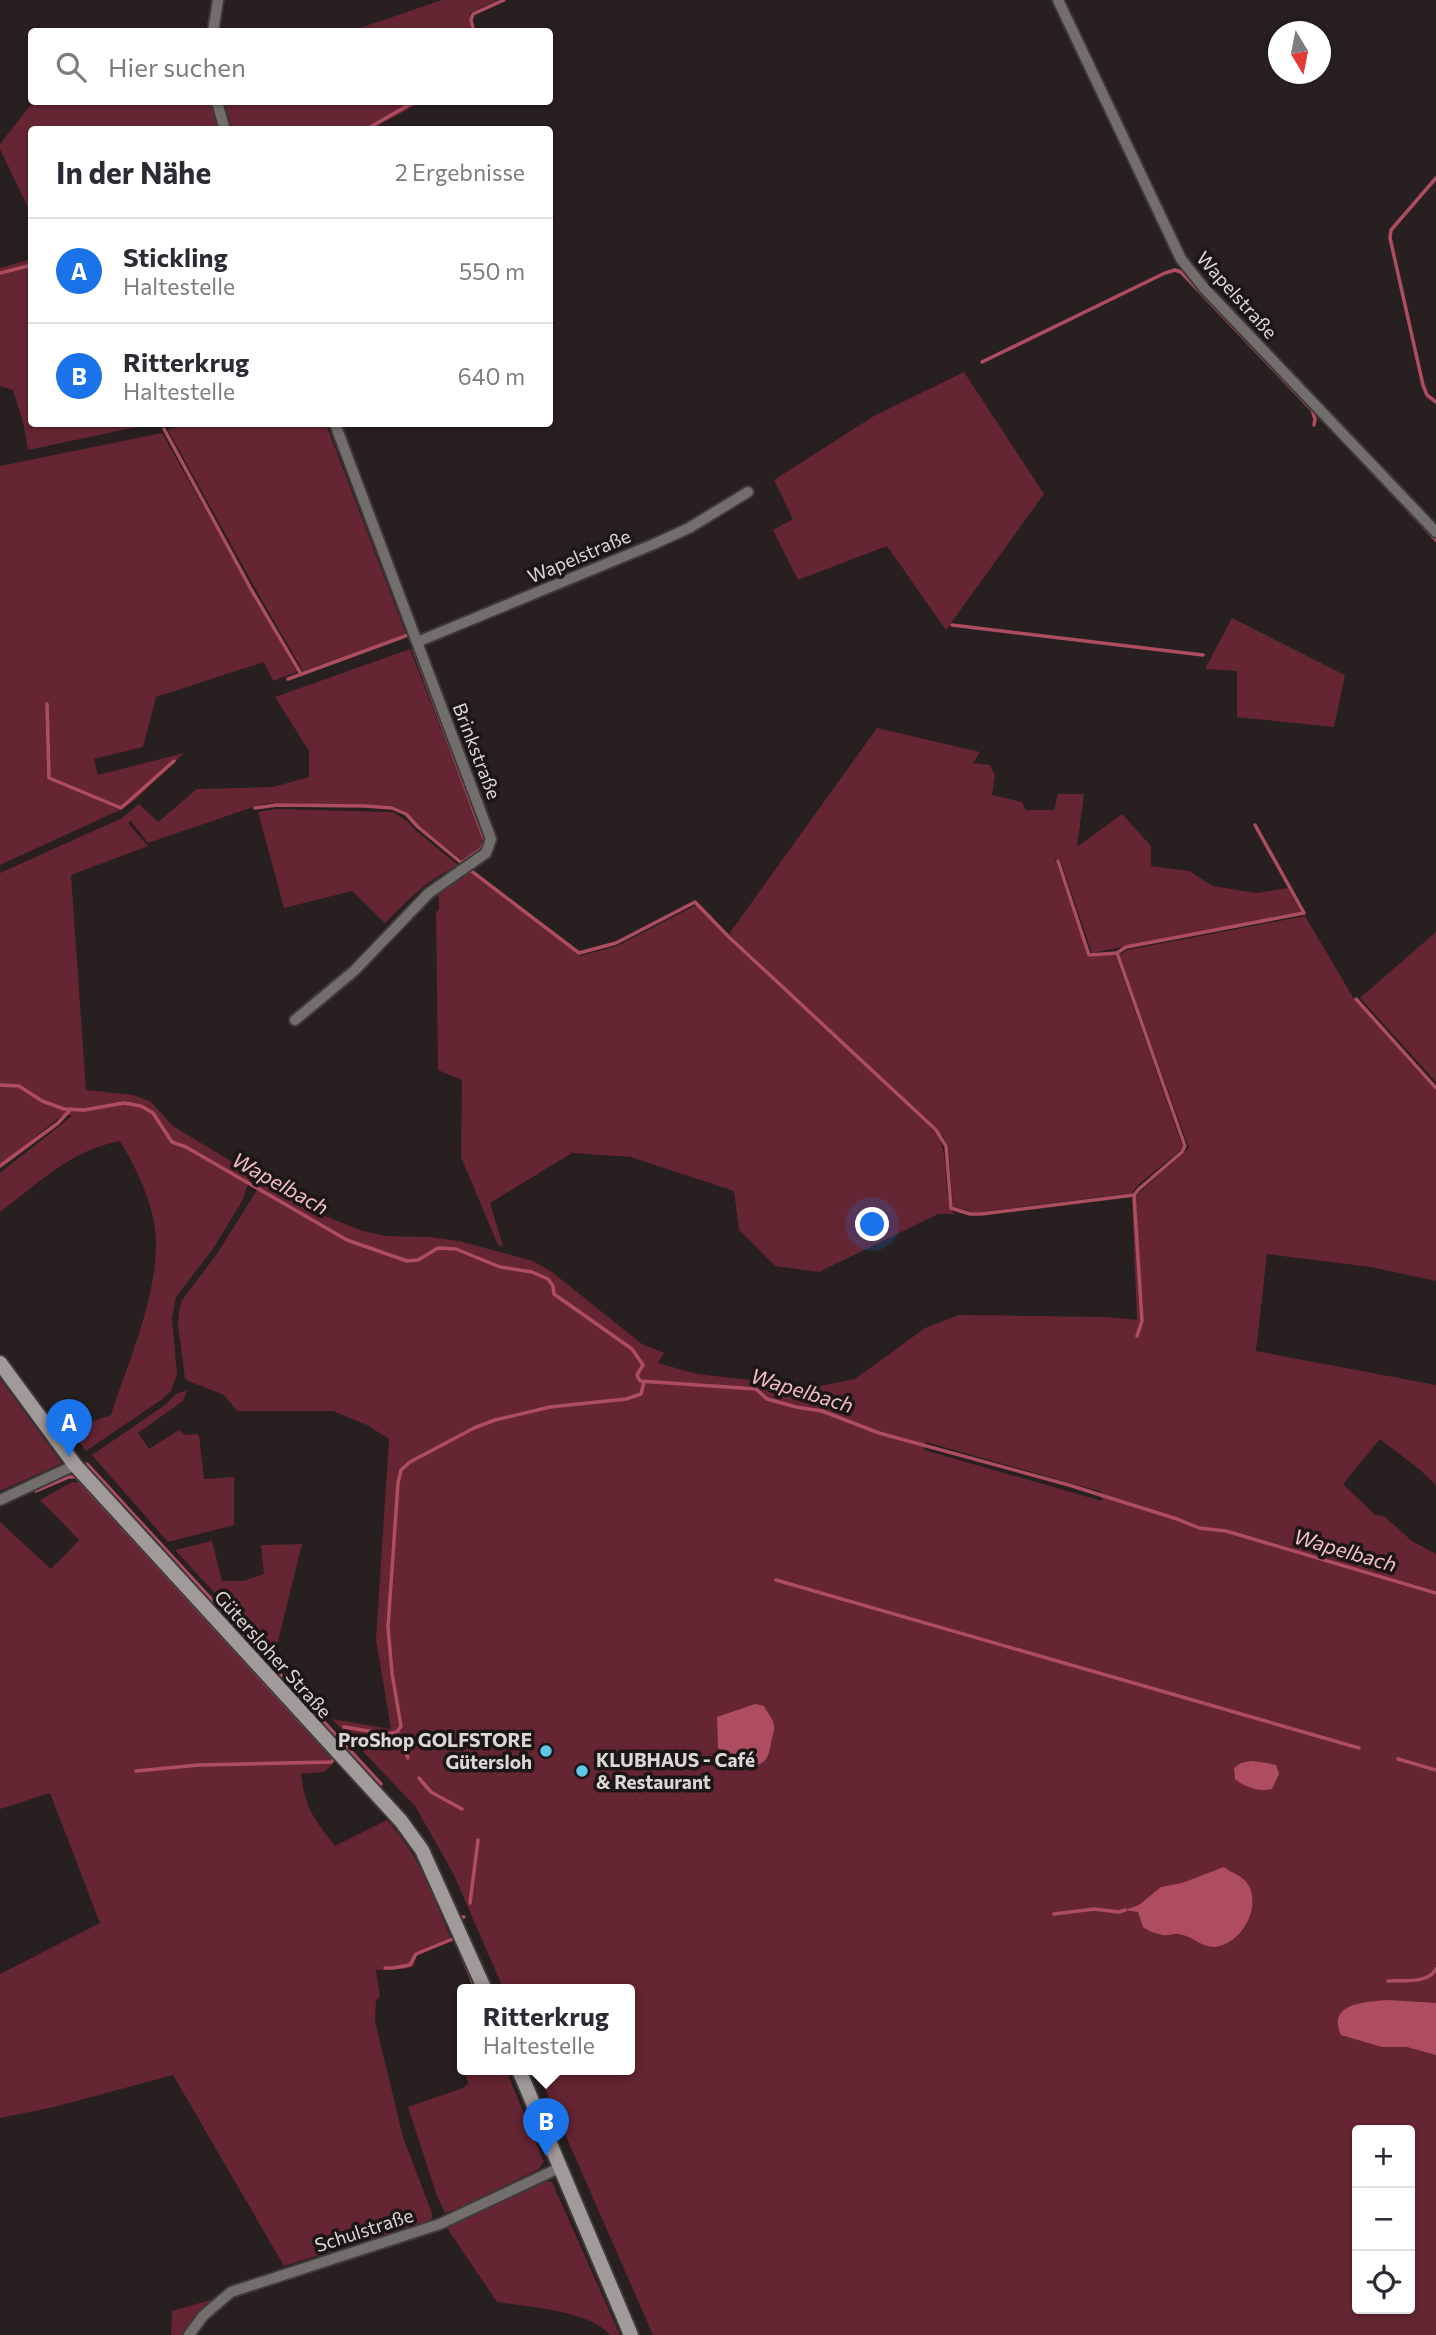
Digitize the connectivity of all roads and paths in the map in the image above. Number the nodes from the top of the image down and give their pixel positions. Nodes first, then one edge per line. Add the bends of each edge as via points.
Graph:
1 (218, 0) edge
2 (1058, 0) edge
3 (214, 28) edge
4 (218, 105) edge
5 (224, 126) edge
6 (336, 427) edge
7 (748, 492) dead end
8 (1436, 532) edge
9 (417, 642) junction
10 (295, 1020) dead end
11 (0, 1363) edge
12 (75, 1465) junction
13 (0, 1500) edge
14 (482, 1984) edge
15 (521, 2075) edge
16 (559, 2168) junction
17 (189, 2335) edge
18 (631, 2335) edge

1 - 3 street
2 - 8 street, Wapelstraße via 1181,259
4 - 5 street
6 - 9 street, Brinkstraße
7 - 9 street, Wapelstraße via 654,544
9 - 10 street, Brinkstraße via 490,845 486,853 429,893 354,971
11 - 12 main road, Gütersloher Straße
12 - 13 street
12 - 14 main road, Gütersloher Straße via 401,1821 422,1850
15 - 16 main road
16 - 17 street, Schulstraße via 440,2224 231,2292
16 - 18 main road

